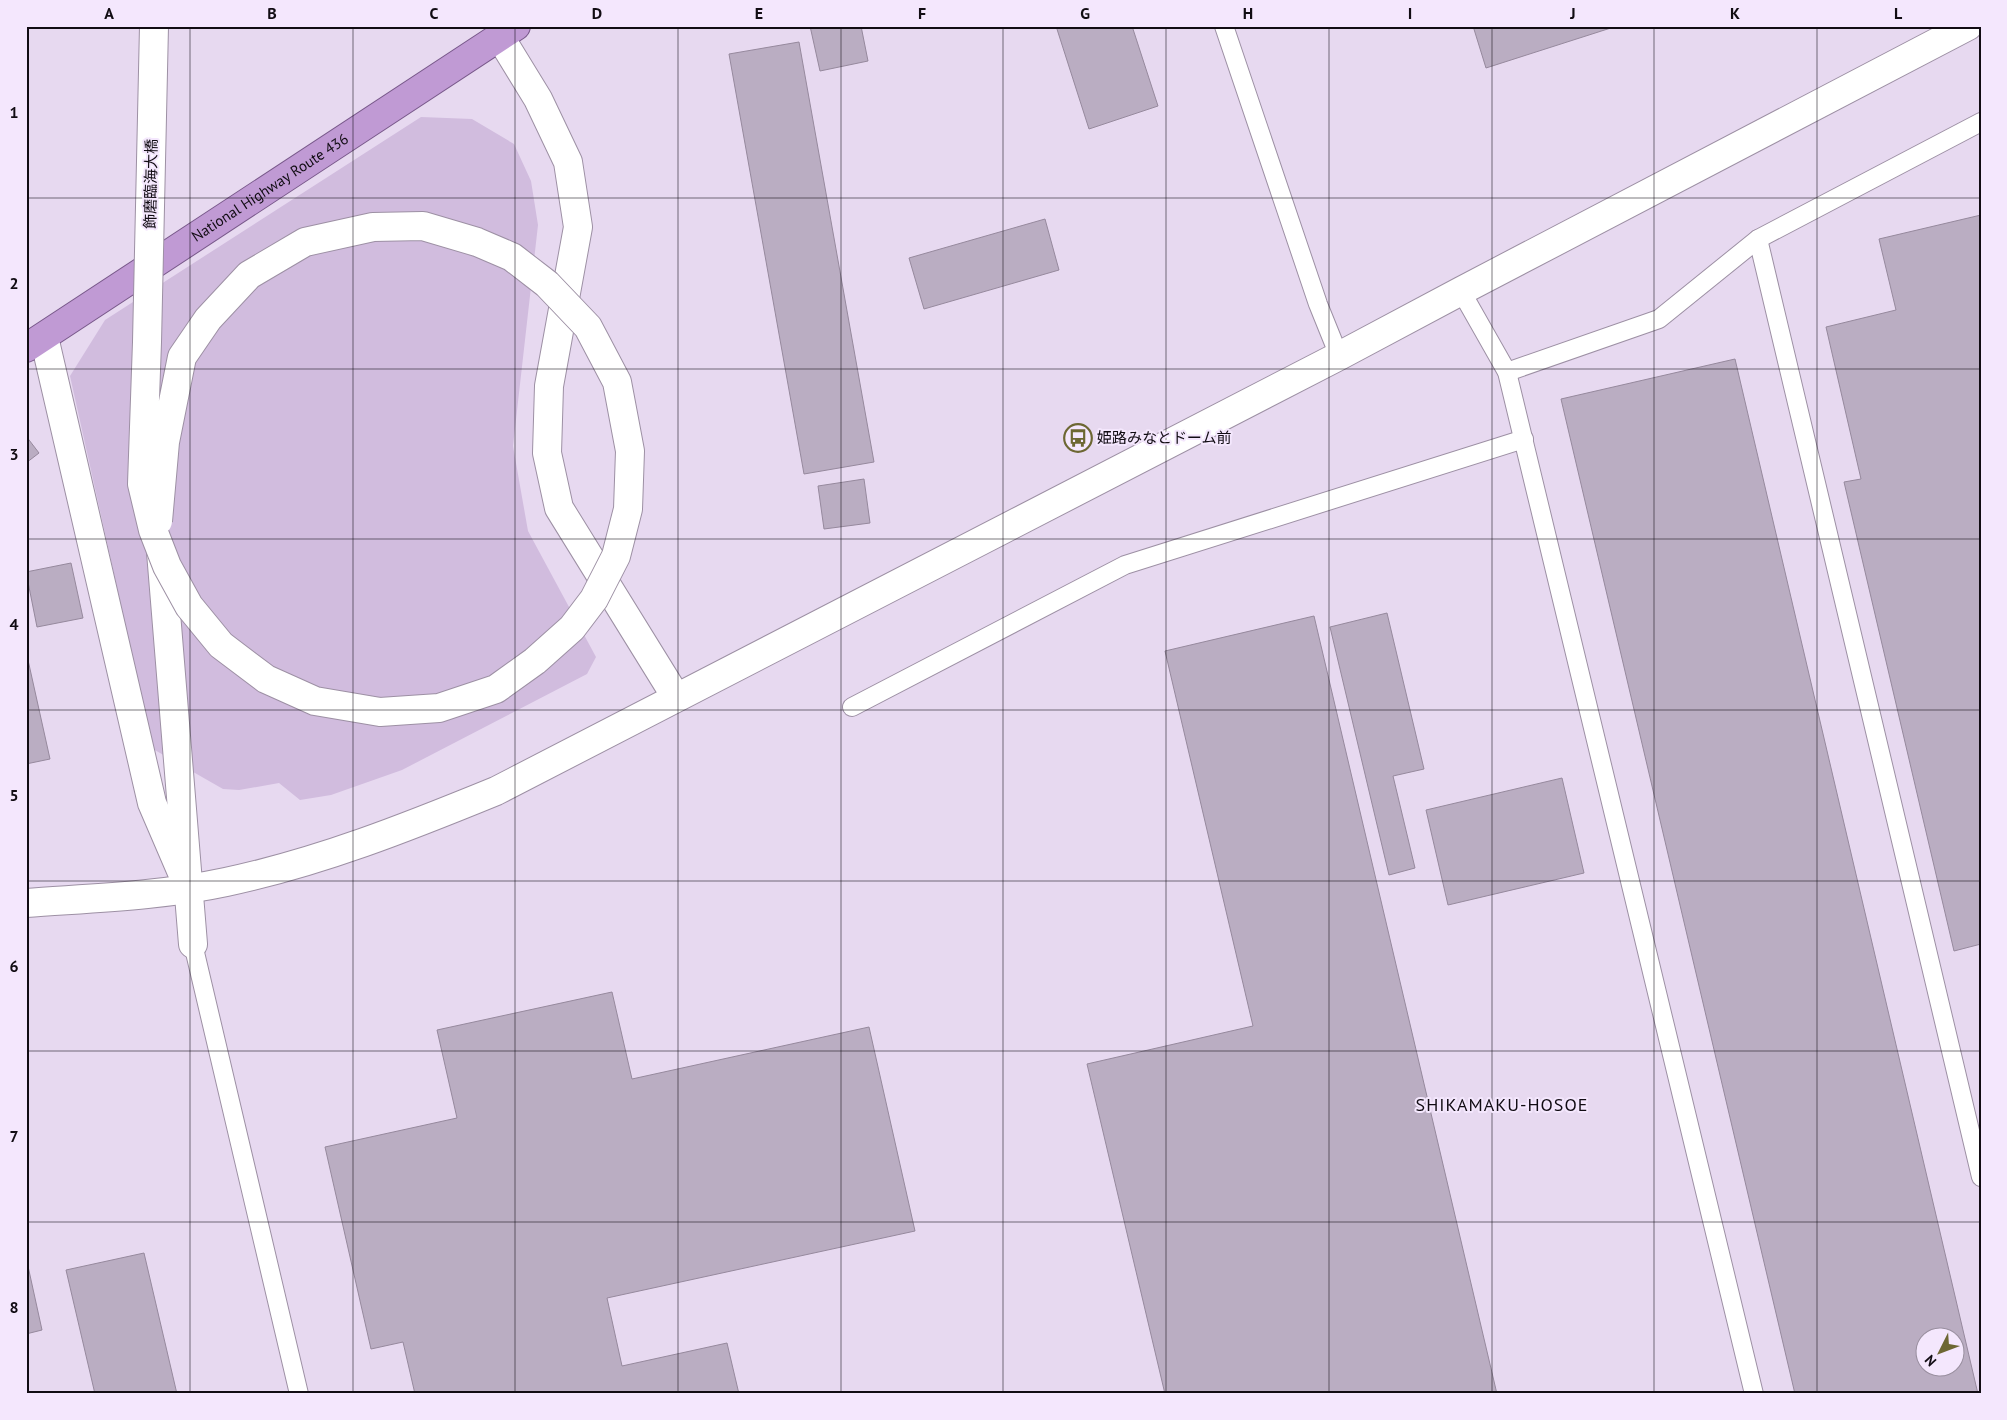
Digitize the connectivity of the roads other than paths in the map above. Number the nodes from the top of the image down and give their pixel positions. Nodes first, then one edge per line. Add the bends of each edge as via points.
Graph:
1 (154, 26) edge
2 (1224, 26) edge
3 (1968, 26) edge
4 (508, 32) edge
5 (1981, 122) edge
6 (1758, 239) junction
7 (1460, 291) junction
8 (35, 342) edge
9 (1339, 356) junction
10 (1507, 372) junction
11 (1524, 439) junction
12 (676, 697) junction
13 (852, 708) dead end
14 (188, 888) junction
15 (26, 903) edge
16 (193, 944) joint
17 (1981, 1177) edge
18 (298, 1394) edge
19 (1754, 1394) edge

1 - 14 street, 飾磨臨海大橋, bridge via 142,484 153,530 167,566 189,606 221,645 266,679 315,701 380,712 439,708 496,688 535,661 572,628 594,598 616,556 628,509 630,451 617,382 588,327 547,284 512,257 477,242 423,226 373,227 305,242 250,275 208,319 182,357 165,442 158,521
2 - 9 lane via 1318,304
3 - 7 street
4 - 8 highway, National Highway Route 436
4 - 12 street via 568,162 578,227 550,386 547,453 559,508
5 - 6 lane
6 - 10 lane via 1659,319
6 - 17 lane
7 - 9 street
7 - 10 lane
8 - 14 street via 152,803
9 - 12 street
10 - 11 lane
11 - 13 lane via 1125,565
11 - 19 lane
12 - 14 street via 496,791 417,824 338,852 225,882
14 - 15 street
14 - 16 street, 飾磨臨海大橋
16 - 18 lane

